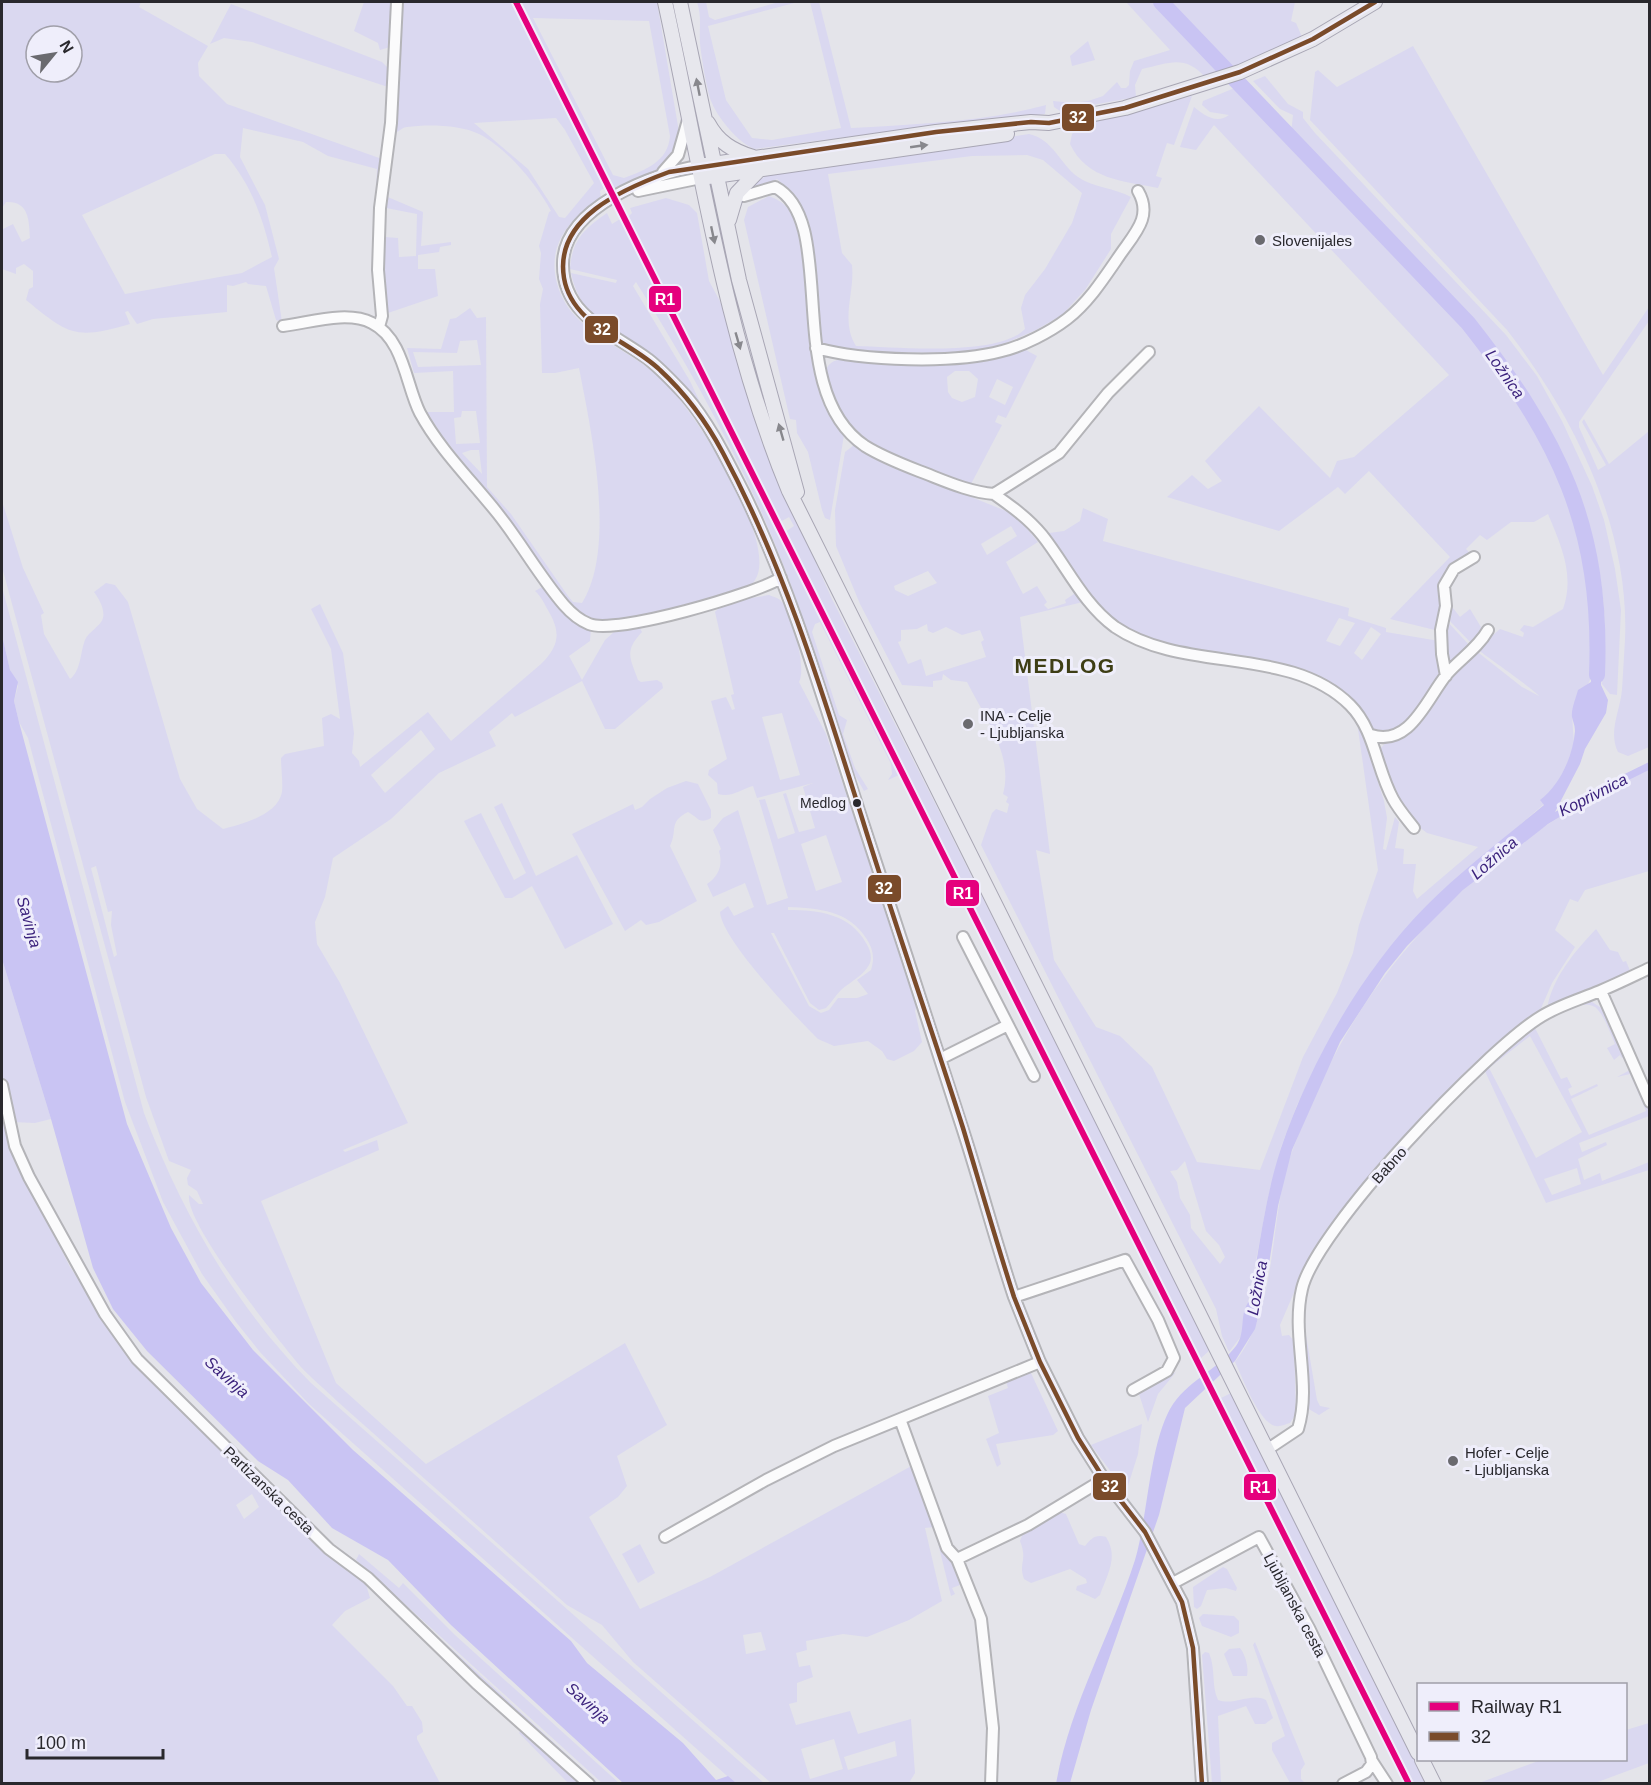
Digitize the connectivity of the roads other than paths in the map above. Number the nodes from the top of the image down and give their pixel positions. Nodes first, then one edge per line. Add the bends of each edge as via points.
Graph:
1 (397, 2) edge
2 (665, 2) edge
3 (680, 2) edge
4 (1375, 2) edge
5 (704, 114) junction
6 (688, 117) junction
7 (759, 164) junction
8 (714, 170) junction
9 (700, 172) junction
10 (658, 176) junction
11 (1138, 191) dead end
12 (618, 196) junction
13 (744, 196) dead end
14 (728, 228) junction
15 (283, 326) dead end
16 (378, 327) junction
17 (816, 348) junction
18 (1149, 352) dead end
19 (993, 494) junction
20 (804, 524) junction
21 (1474, 556) dead end
22 (781, 578) junction
23 (1488, 630) dead end
24 (1446, 676) junction
25 (1371, 735) junction
26 (1414, 828) dead end
27 (963, 938) dead end
28 (1650, 968) edge
29 (1600, 991) junction
30 (1008, 1025) junction
31 (940, 1059) junction
32 (1034, 1076) dead end
33 (2, 1085) edge
34 (1650, 1102) edge
35 (2, 1121) edge
36 (15, 1144) junction
37 (1014, 1297) junction
38 (1041, 1362) junction
39 (1133, 1390) dead end
40 (900, 1419) junction
41 (1268, 1449) junction
42 (1104, 1479) junction
43 (665, 1537) dead end
44 (957, 1559) junction
45 (1173, 1583) junction
46 (1417, 1749) edge
47 (1372, 1761) junction
48 (1422, 1761) edge
49 (589, 1784) edge
50 (992, 1784) edge
51 (1202, 1784) edge
52 (1343, 1784) edge
53 (1386, 1784) edge
54 (1434, 1784) edge

1 - 16 street via 391,123 380,208 378,287 382,316
2 - 6 main road
5 -> 3 main road
4 - 7 main road via 1313,39 1269,59 1210,83 1125,108 1050,123 936,132
5 - 7 main road via 724,144
5 - 8 main road
6 - 9 main road
6 - 10 street via 678,155
7 - 8 main road
7 - 14 main road via 732,201
8 - 9 main road
8 - 14 main road
9 - 10 street
9 - 12 street
9 -> 20 main road via 723,283 751,386 778,465
10 - 12 street
11 - 17 street via 1145,210 1128,244 1090,297 1046,332 1003,351 944,358 844,356
12 - 22 street via 589,214 570,236 563,265 568,293 588,319 657,367 695,408 740,486
13 - 17 street via 775,187 798,213 808,251
20 -> 14 main road
15 - 16 street via 350,318
16 - 22 street via 394,347 427,425 555,593 580,620 602,627 630,624 747,593
17 - 19 street via 830,401 841,421 865,445 902,464 968,489
18 - 19 street via 1108,393 1059,453
19 - 25 street via 1042,534 1100,614 1117,628 1164,647 1292,672 1319,683 1351,706
20 - 41 main road
21 - 24 street via 1454,569 1444,586 1442,654
22 - 31 street via 843,755
23 - 24 street
24 - 25 street via 1425,709 1404,731 1382,739
25 - 26 street via 1393,799
27 - 30 street
28 - 29 street, Babno
29 - 34 street
29 - 41 street, Babno via 1541,1016 1468,1079 1333,1231 1302,1287 1299,1423 1294,1433
30 - 31 street
30 - 32 street
31 - 37 street
33 - 36 street, Partizanska cesta
35 - 36 street, Partizanska cesta
36 - 49 street, Partizanska cesta via 53,1224 105,1314 137,1359 321,1541 368,1578 476,1683
37 - 38 street
37 - 39 street via 1125,1260 1174,1358 1167,1371
38 - 40 street
38 - 42 street via 1078,1438
40 - 43 street via 766,1480
40 - 44 street via 947,1548
41 - 46 main road
42 - 44 street via 1028,1525
42 - 45 street via 1162,1560
44 - 50 street via 981,1619 993,1728
45 - 47 street, Ljubljanska cesta via 1258,1537 1309,1629
45 - 51 street via 1190,1627
47 - 52 street via 1366,1772
47 - 53 street, Ljubljanska cesta
48 - 54 main road

